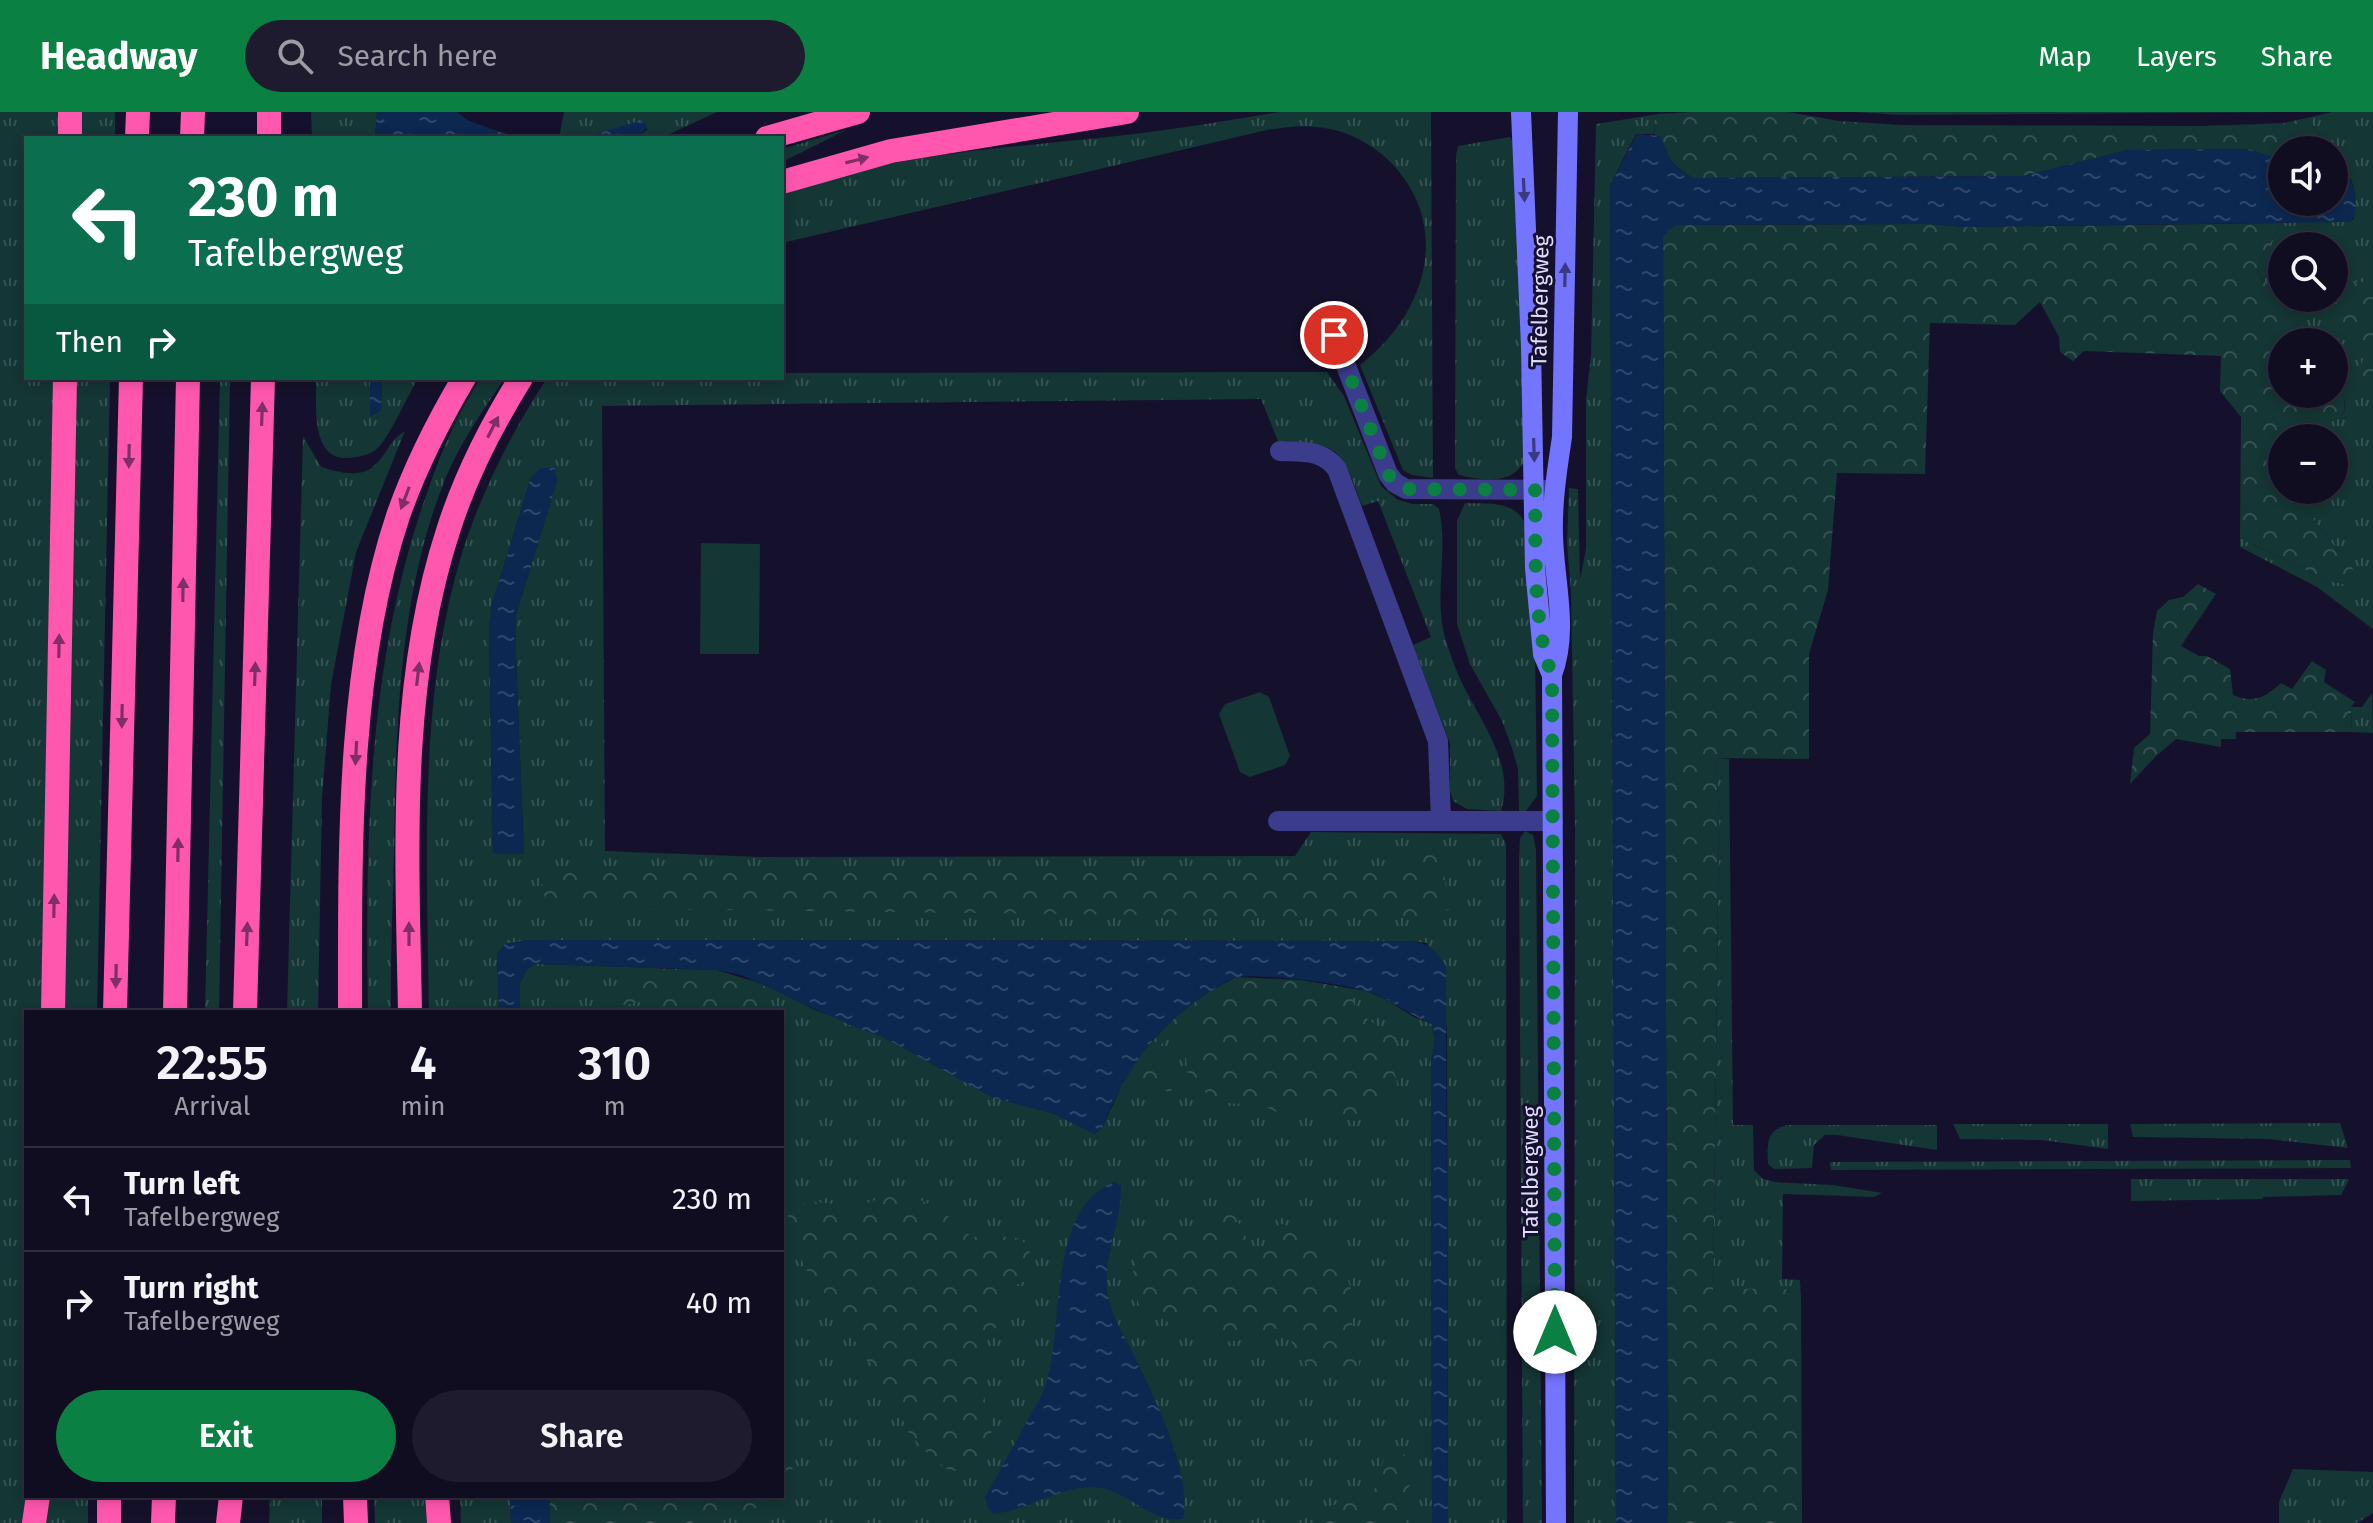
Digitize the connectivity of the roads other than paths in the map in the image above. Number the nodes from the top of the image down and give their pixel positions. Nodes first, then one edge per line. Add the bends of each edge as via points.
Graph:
1 (70, 112) edge
2 (138, 112) edge
3 (193, 112) edge
4 (269, 112) edge
5 (858, 112) edge
6 (1127, 112) edge
7 (1521, 112) edge
8 (1568, 112) edge
9 (70, 136) edge
10 (137, 136) edge
11 (192, 136) edge
12 (269, 136) edge
13 (774, 136) edge
14 (784, 181) edge
15 (1334, 335) dead end
16 (65, 380) edge
17 (131, 380) edge
18 (188, 380) edge
19 (263, 380) edge
20 (463, 380) edge
21 (520, 380) edge
22 (1280, 451) dead end
23 (1545, 490) junction
24 (1278, 821) dead end
25 (1441, 821) junction
26 (1553, 821) junction
27 (53, 1010) edge
28 (115, 1010) edge
29 (175, 1010) edge
30 (245, 1010) edge
31 (350, 1010) edge
32 (410, 1010) edge
33 (38, 1498) edge
34 (109, 1498) edge
35 (164, 1498) edge
36 (232, 1498) edge
37 (355, 1498) edge
38 (437, 1498) edge
39 (34, 1523) edge
40 (109, 1523) edge
41 (163, 1523) edge
42 (230, 1523) edge
43 (356, 1523) edge
44 (439, 1523) edge
45 (1556, 1523) edge

1 - 9 highway
2 - 10 highway
3 - 11 highway
4 - 12 highway
5 - 13 highway
14 -> 6 highway via 891,151
7 -> 23 street, Tafelbergweg
23 -> 8 street, Tafelbergweg via 1562,437
15 - 23 street via 1395,483 1406,489
27 -> 16 highway
17 -> 28 highway
29 -> 18 highway
30 -> 19 highway
20 -> 31 highway via 426,446 381,577 357,742
32 -> 21 highway via 408,805 424,624 465,485
22 - 25 street via 1316,453 1337,469 1438,741
23 - 26 street, Tafelbergweg via 1535,568 1543,654 1552,675
24 - 25 street
25 - 26 street
26 - 45 street, Tafelbergweg
33 - 39 highway
34 - 40 highway
35 - 41 highway
36 - 42 highway
37 - 43 highway
38 - 44 highway

